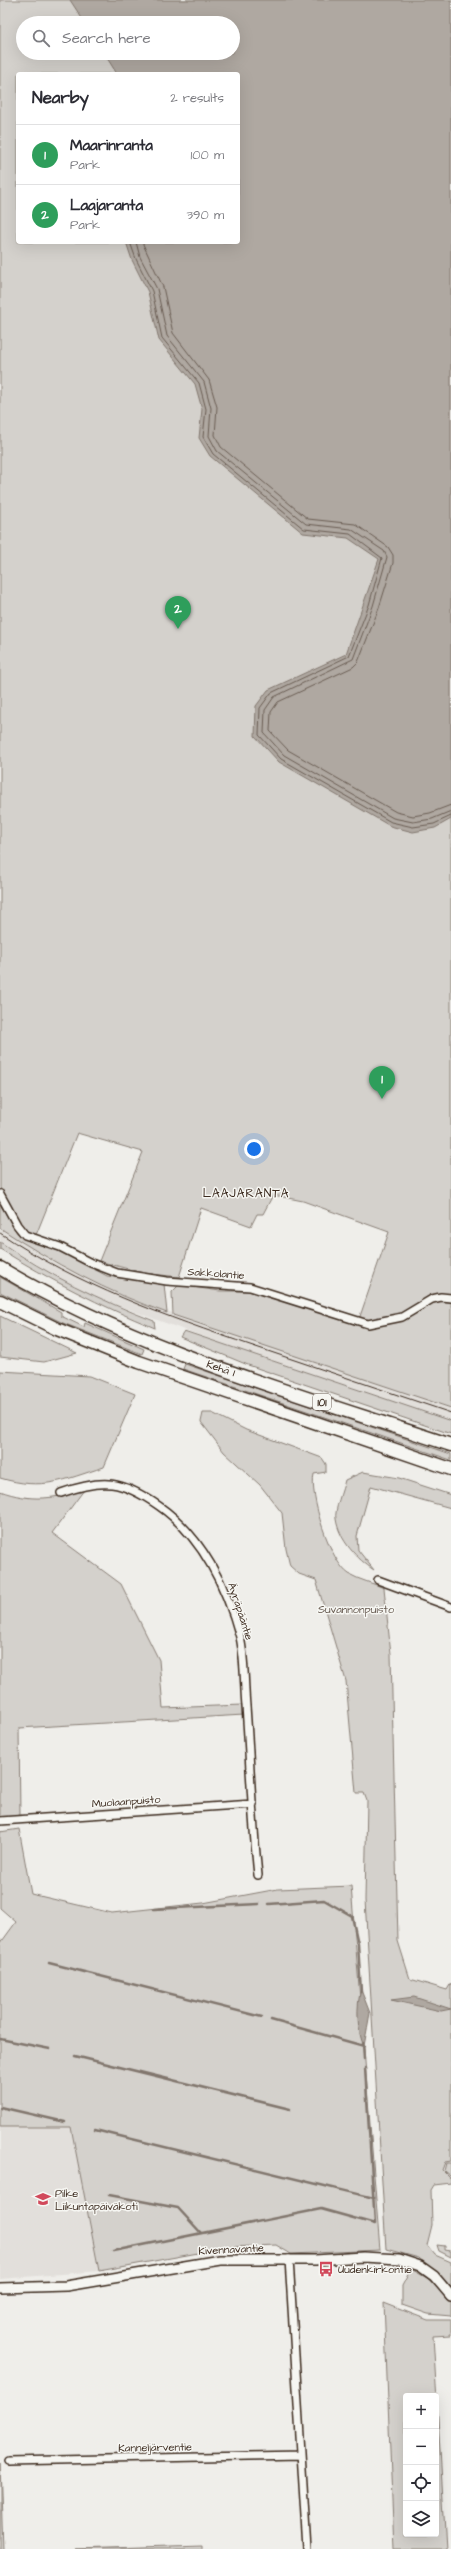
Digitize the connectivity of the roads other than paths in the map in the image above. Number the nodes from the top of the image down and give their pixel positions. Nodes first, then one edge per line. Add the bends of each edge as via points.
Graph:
1 (0, 1194) edge
2 (0, 1268) edge
3 (451, 1298) edge
4 (0, 1301) edge
5 (451, 1446) edge
6 (451, 1469) edge
7 (61, 1493) dead end
8 (378, 1580) dead end
9 (451, 1607) edge
10 (253, 1804) junction
11 (0, 1821) edge
12 (258, 1875) dead end
13 (289, 2259) junction
14 (0, 2288) edge
15 (451, 2296) edge
16 (301, 2455) junction
17 (9, 2461) dead end
18 (307, 2549) edge

1 - 3 street, Sakkolantie via 16,1225 25,1235 60,1247 117,1273 167,1281 250,1287 368,1324 402,1317 432,1299
2 - 5 highway, Kehä I / 101 via 70,1307 146,1341
4 - 6 highway, Kehä I via 57,1329 139,1362
7 - 10 street, Äyräpääntie via 102,1482 126,1486 166,1511 202,1550 225,1591 240,1638
8 - 9 street
10 - 11 street, Muolaanpuisto
10 - 12 street, Äyräpääntie
13 - 14 street, Kivennavantie via 204,2261 66,2286
13 - 15 street, Kivennavantie via 365,2257 399,2260 420,2266 434,2276
13 - 16 street
16 - 17 street, Kanneljärventie
16 - 18 street

